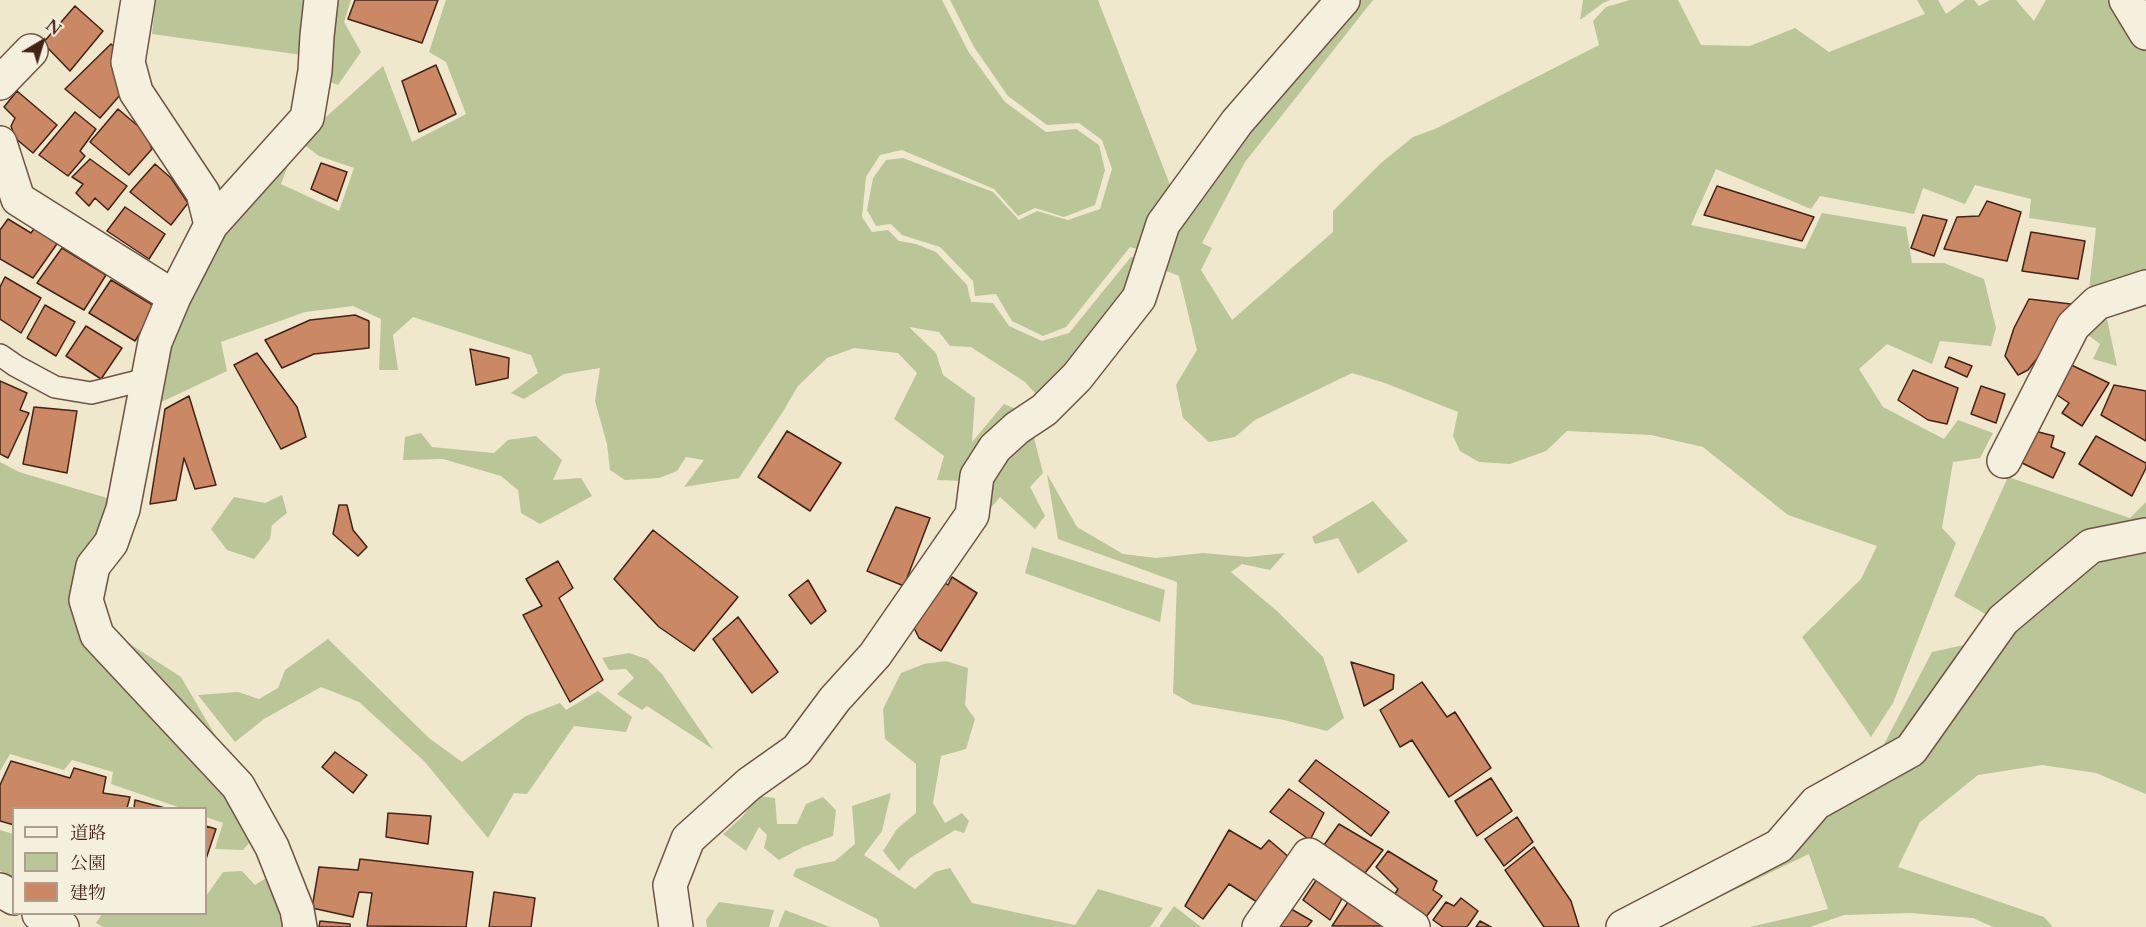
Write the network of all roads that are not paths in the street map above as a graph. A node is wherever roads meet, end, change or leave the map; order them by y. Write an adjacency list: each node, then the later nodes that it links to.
1 (138, 0): 9 (street)
2 (321, 0): 9 (street)
3 (1343, 0): 19 (street)
4 (2126, 0): 5 (street)
5 (2146, 33)
6 (31, 51): 7 (street)
7 (0, 83)
8 (0, 143): 11 (street)
9 (211, 225): 11 (street)
10 (2146, 287): 14 (street)
11 (174, 297): 13 (street)
12 (0, 355): 13 (lane)
13 (147, 379): 18 (street)
14 (2004, 461)
15 (2146, 535): 22 (street)
16 (41, 915): 17 (street)
17 (62, 927)
18 (300, 927)
19 (676, 927)
20 (1259, 927): 21 (street)
21 (1413, 927)
22 (1623, 927)

